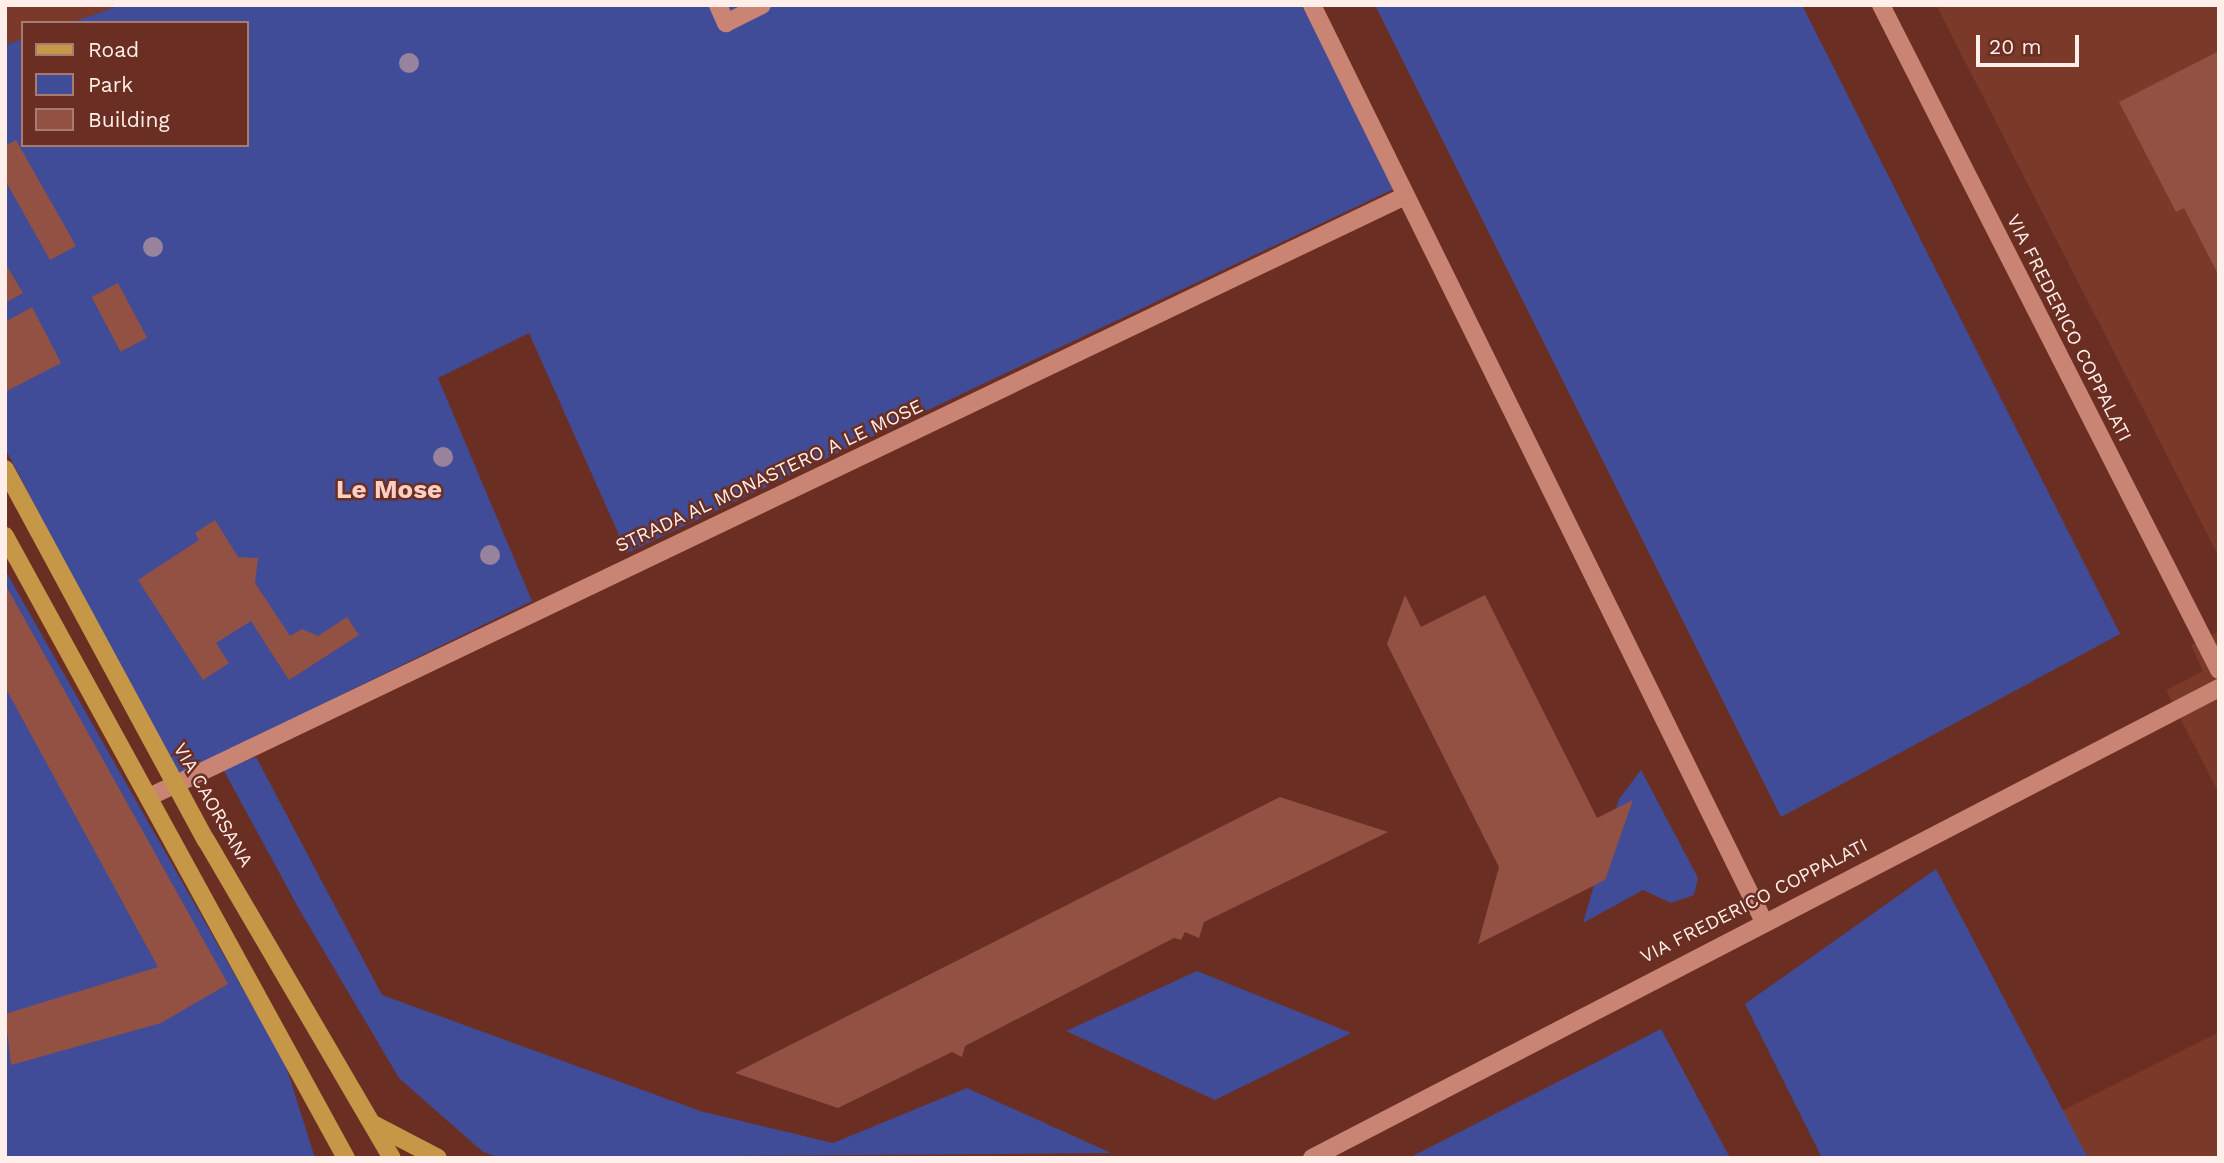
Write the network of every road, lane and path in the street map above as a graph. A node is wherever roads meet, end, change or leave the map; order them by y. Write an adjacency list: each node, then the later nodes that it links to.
1 (718, 5): 2 (street)
2 (762, 5)
3 (1312, 5): 5 (street)
4 (1881, 5): 8 (street, VIA FREDERICO COPPALATI)
5 (1405, 196): 10 (street, STRADA AL MONASTERO A LE MOSE); 12 (street)
6 (5, 469): 10 (main road, VIA CAORSANA)
7 (5, 536): 11 (main road)
8 (2219, 670)
9 (2219, 688): 12 (street, VIA FREDERICO COPPALATI)
10 (175, 783): 11 (street, STRADA AL MONASTERO A LE MOSE); 13 (main road, VIA CAORSANA)
11 (151, 796): 14 (main road)
12 (1763, 920): 17 (street, VIA FREDERICO COPPALATI)
13 (373, 1124): 15 (main road, VIA CAORSANA); 16 (main road)
14 (346, 1158)
15 (392, 1158)
16 (438, 1158)
17 (1312, 1158)

